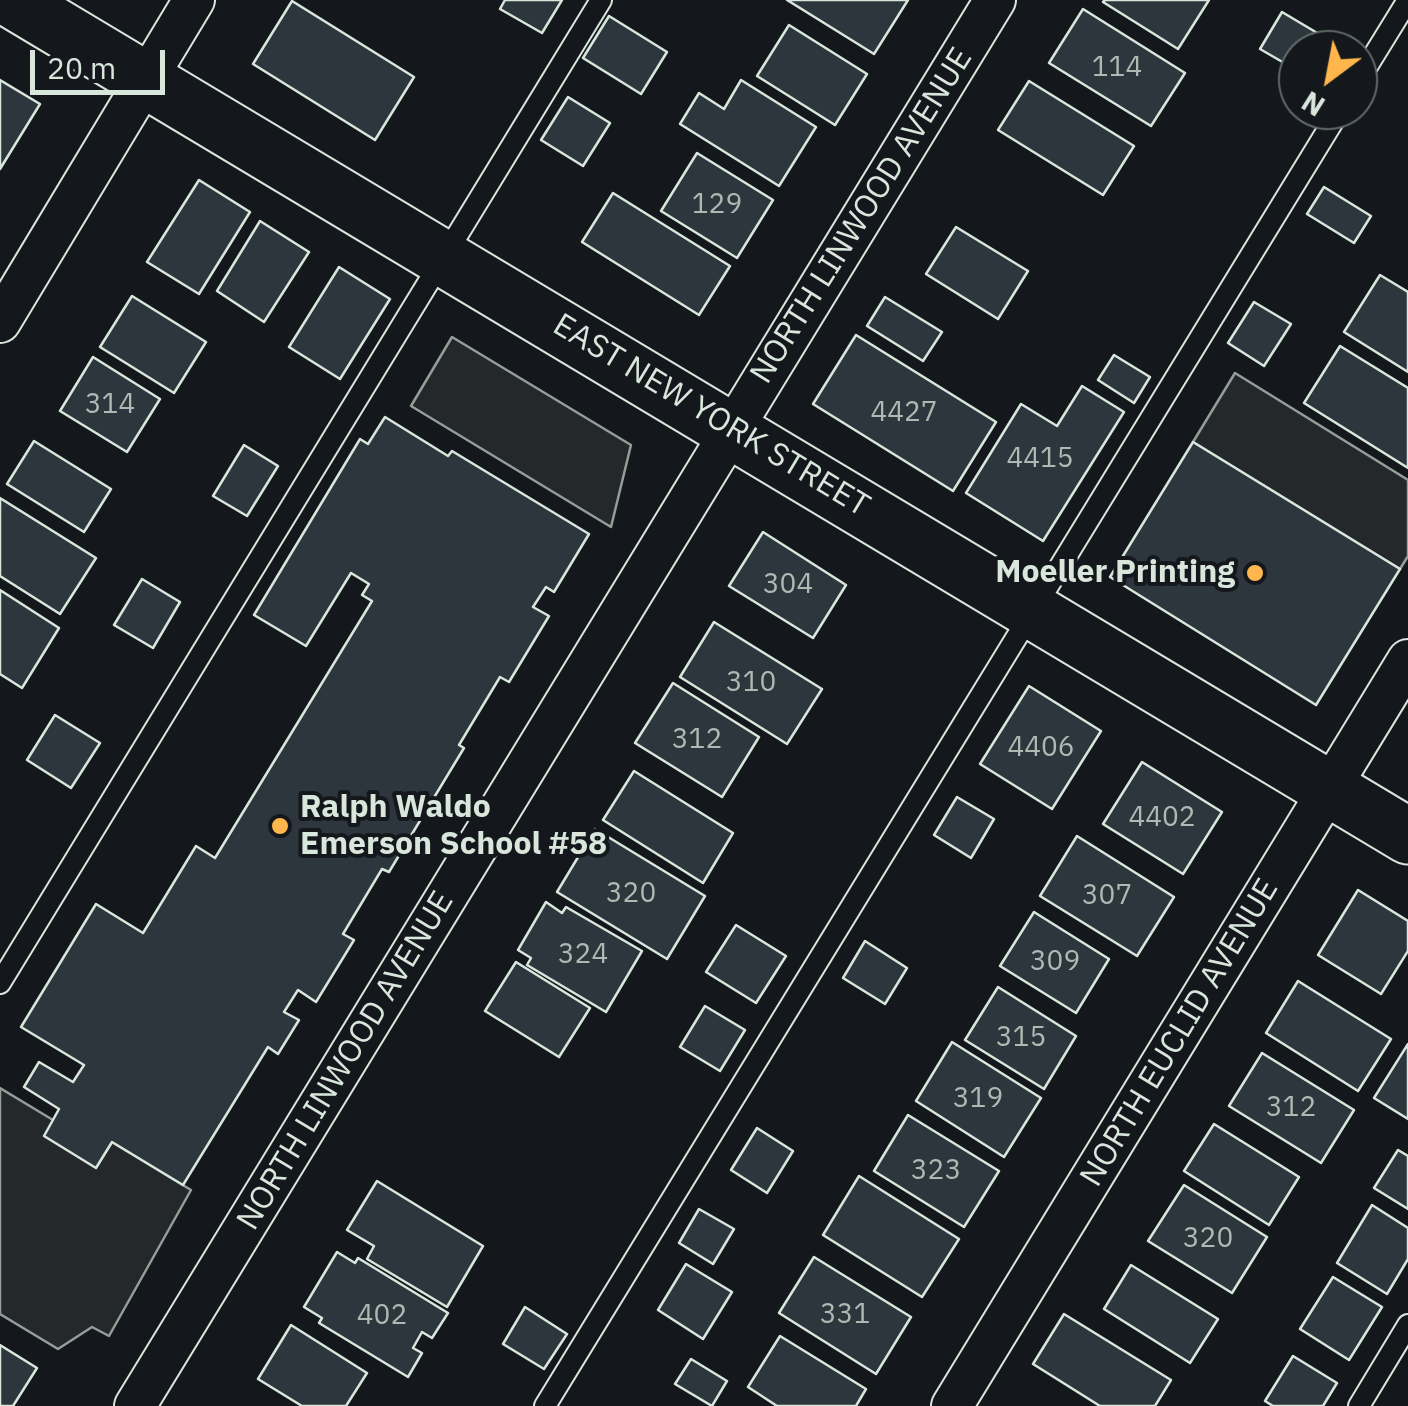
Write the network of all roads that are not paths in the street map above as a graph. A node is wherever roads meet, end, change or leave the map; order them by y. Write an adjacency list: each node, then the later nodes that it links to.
1 (12, 0): 7 (main road, EAST NEW YORK STREET)
2 (194, 0): 7 (street)
3 (601, 0): 9 (lane)
4 (995, 0): 11 (street, NORTH LINWOOD AVENUE)
5 (1408, 0): 6 (lane)
6 (1378, 49)
7 (146, 79): 9 (main road, EAST NEW YORK STREET); 10 (street)
8 (1328, 130): 12 (lane)
9 (446, 257): 11 (main road, EAST NEW YORK STREET); 16 (lane)
10 (0, 322)
11 (732, 430): 12 (main road, EAST NEW YORK STREET); 18 (street, NORTH LINWOOD AVENUE)
12 (1034, 610): 14 (main road, EAST NEW YORK STREET); 19 (lane)
13 (1408, 660): 14 (street, NORTH EUCLID AVENUE)
14 (1329, 788): 15 (main road, EAST NEW YORK STREET); 20 (street, NORTH EUCLID AVENUE)
15 (1408, 836)
16 (0, 982)
17 (1408, 1325): 21 (lane)
18 (136, 1406)
19 (545, 1406)
20 (952, 1406)
21 (1359, 1406)

